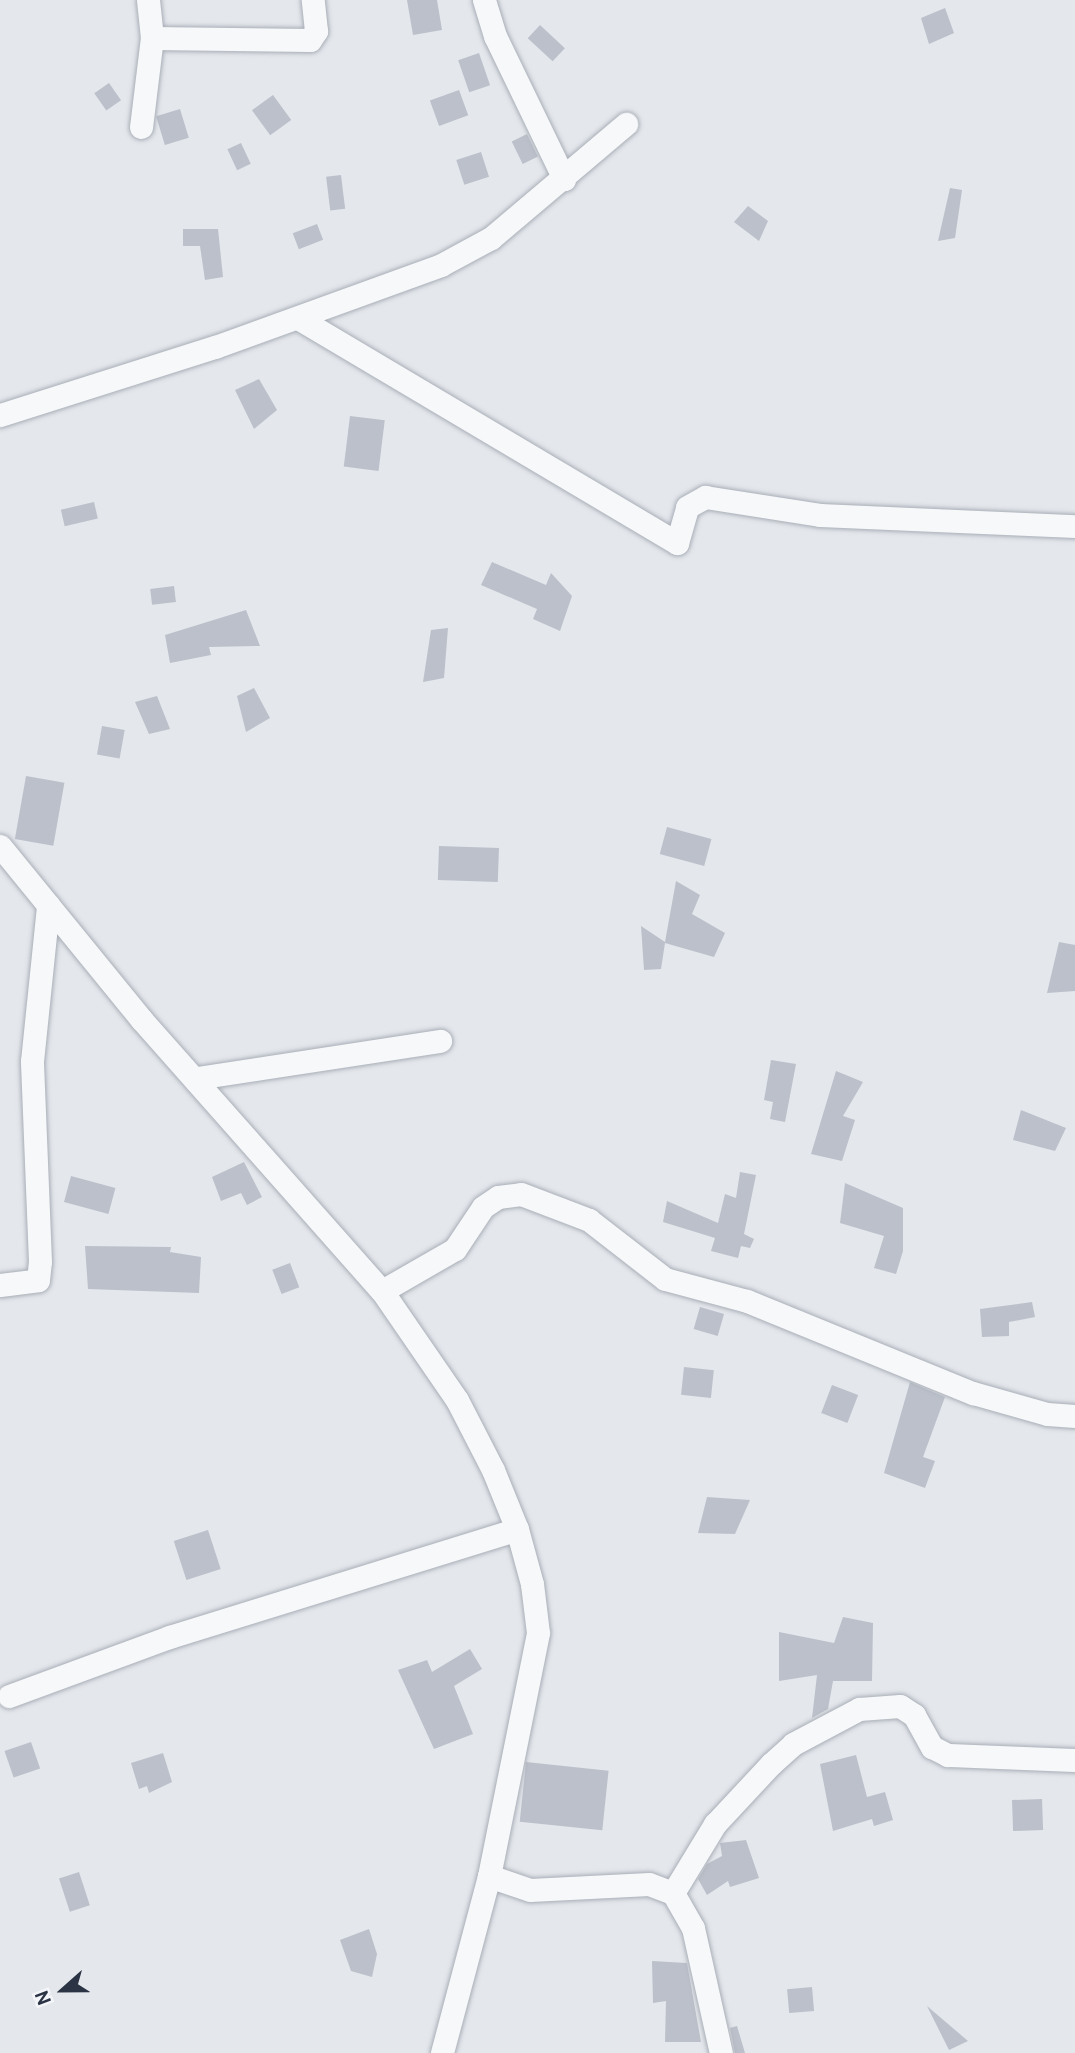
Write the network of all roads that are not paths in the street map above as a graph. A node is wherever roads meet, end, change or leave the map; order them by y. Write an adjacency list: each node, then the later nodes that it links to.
1 (148, 0): 4 (street)
2 (313, 0): 4 (street)
3 (484, 0): 7 (street)
4 (152, 38): 6 (street)
5 (626, 124): 7 (street)
6 (141, 127)
7 (564, 178): 8 (street)
8 (298, 318): 9 (street); 10 (street)
9 (0, 415)
10 (1075, 526)
11 (0, 846): 12 (street)
12 (48, 905): 14 (street); 15 (street)
13 (440, 1041): 14 (street)
14 (197, 1078): 16 (street)
15 (0, 1285)
16 (382, 1291): 17 (street); 18 (street)
17 (1075, 1416)
18 (517, 1529): 19 (street); 21 (street)
19 (9, 1696)
20 (1075, 1760): 22 (street)
21 (489, 1876): 22 (street); 23 (street)
22 (674, 1893): 24 (street)
23 (442, 2053)
24 (721, 2053)

